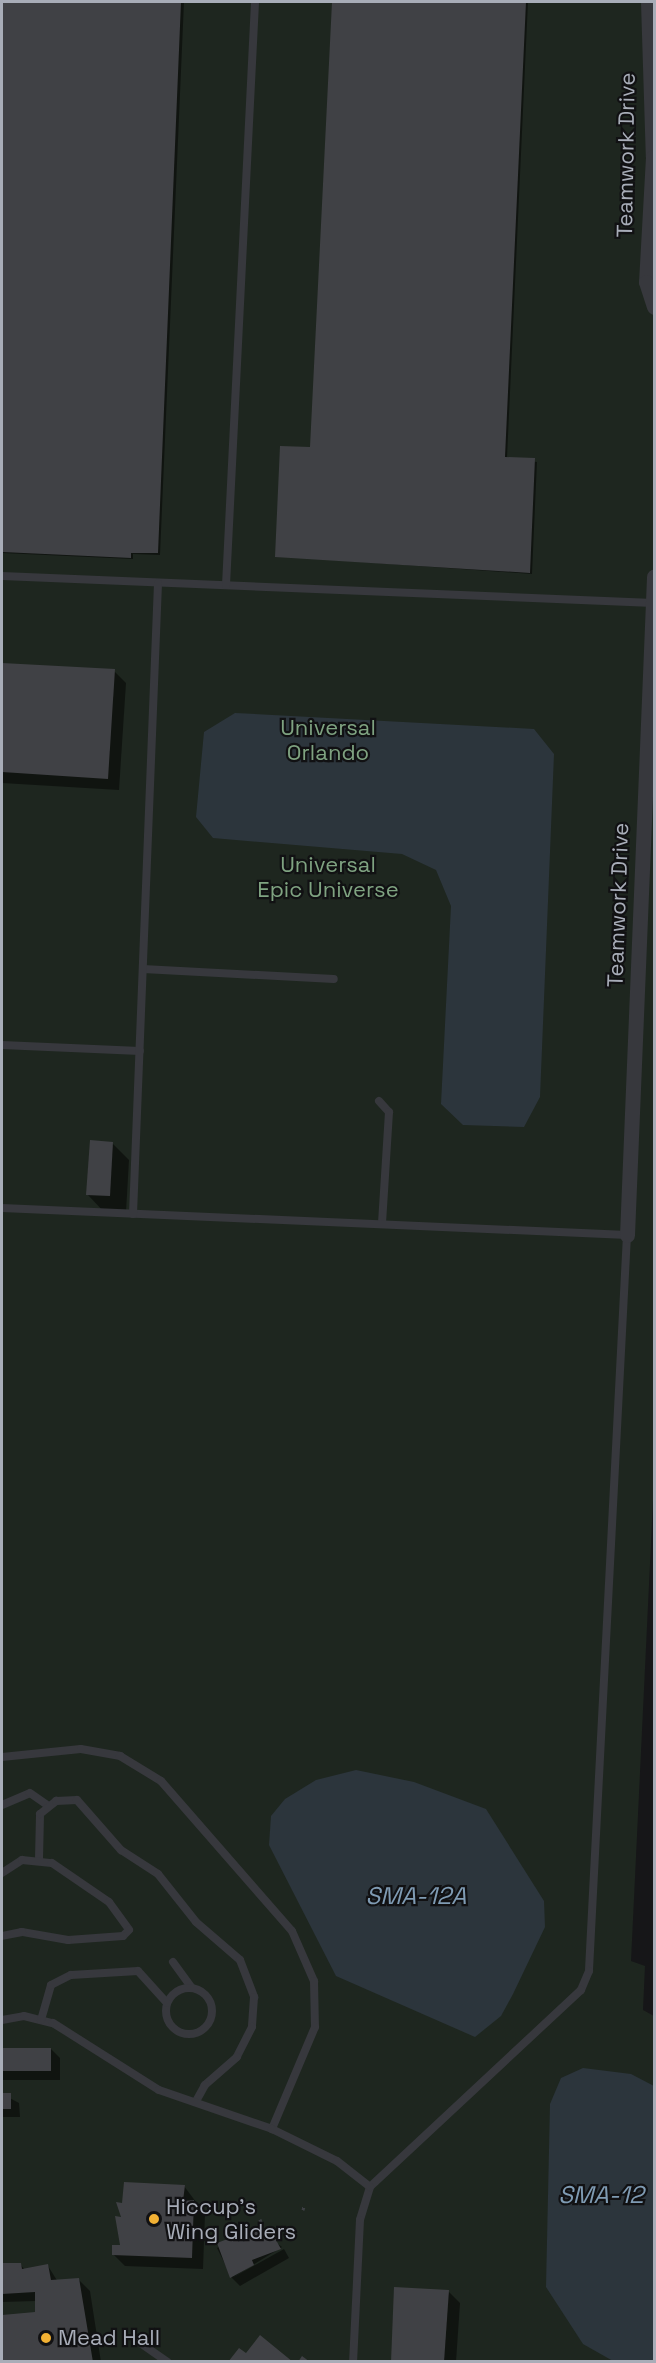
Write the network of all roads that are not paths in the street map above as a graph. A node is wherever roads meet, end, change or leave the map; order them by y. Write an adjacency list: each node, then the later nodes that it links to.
1 (255, 2): 8 (lane)
2 (648, 2): 3 (street, Teamwork Drive)
3 (654, 140): 4 (street, Teamwork Drive)
4 (654, 307)
5 (2, 576): 7 (lane)
6 (654, 577): 9 (street, Teamwork Drive)
7 (158, 583): 8 (lane); 10 (lane)
8 (226, 585): 9 (lane)
9 (653, 603): 18 (street, Teamwork Drive)
10 (143, 969): 11 (lane); 13 (lane)
11 (334, 980)
12 (2, 1045): 13 (lane)
13 (140, 1052): 16 (lane)
14 (379, 1101): 17 (lane)
15 (2, 1208): 16 (lane)
16 (133, 1214): 17 (lane)
17 (382, 1224): 18 (lane)
18 (627, 1235): 32 (lane)
19 (2, 1757): 31 (lane)
20 (47, 1804): 21 (lane); 22 (lane); 30 (lane)
21 (2, 1805)
22 (39, 1858): 23 (lane); 24 (lane)
23 (2, 1873)
24 (2, 1936)
25 (173, 1962): 26 (lane)
26 (192, 1988): 27 (lane); 27 (lane)
27 (167, 2003): 29 (lane)
28 (2, 2020): 29 (lane)
29 (41, 2020): 30 (lane)
30 (196, 2102): 31 (lane)
31 (272, 2129): 32 (lane)
32 (370, 2187): 35 (lane)
33 (136, 2340): 34 (lane)
34 (168, 2361)
35 (353, 2361)

